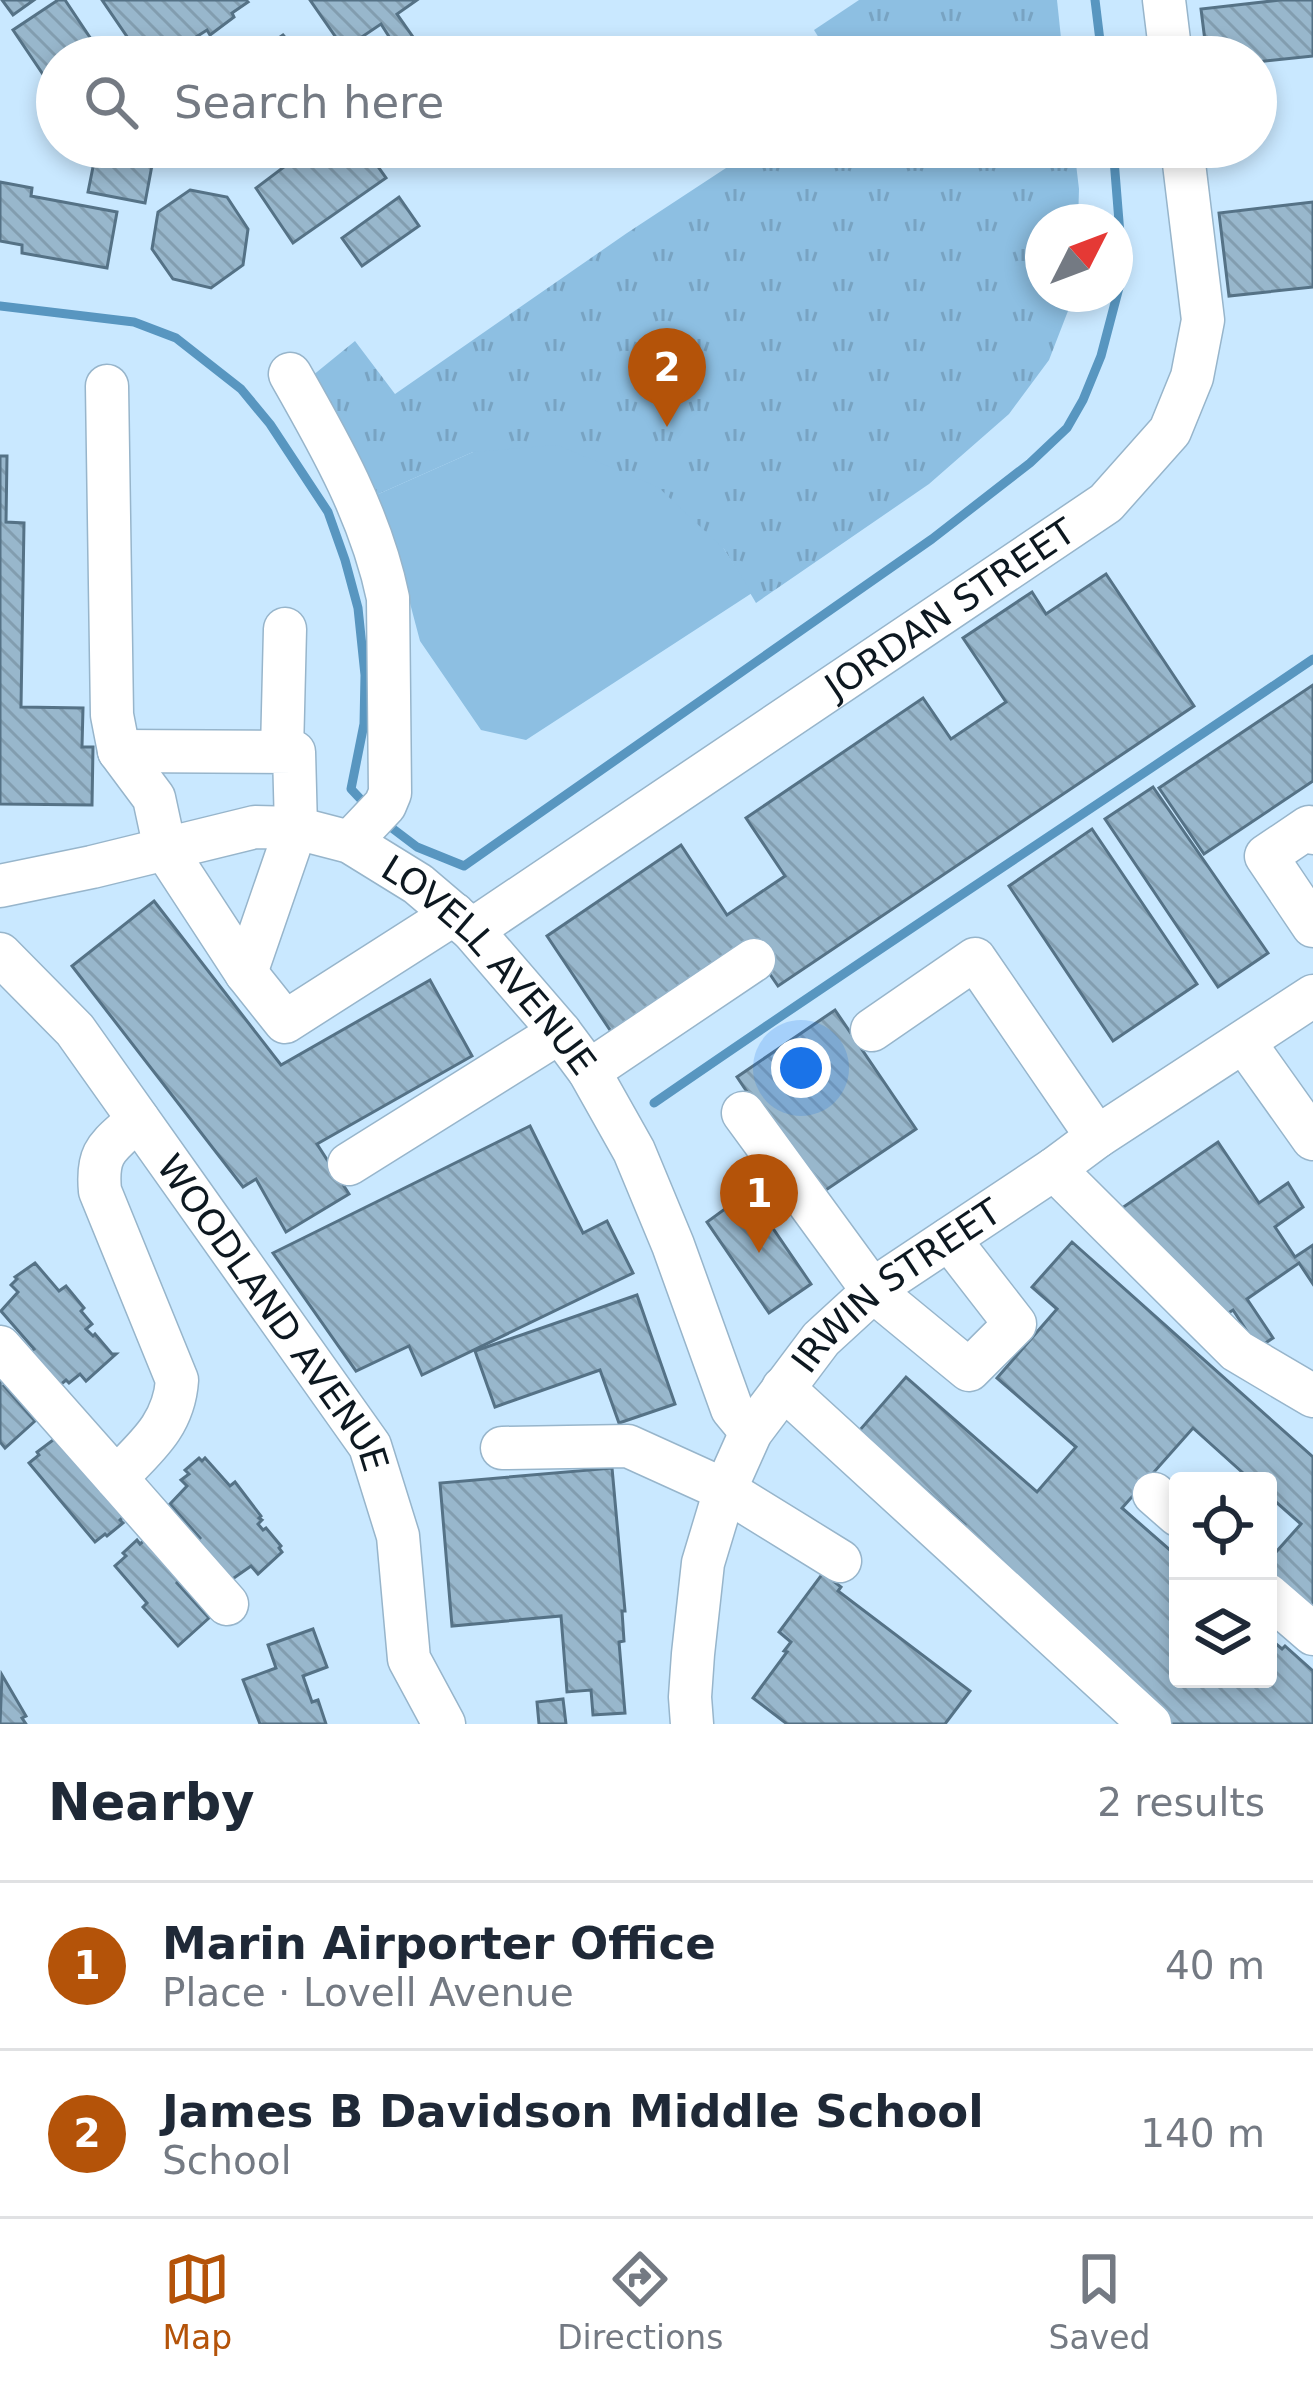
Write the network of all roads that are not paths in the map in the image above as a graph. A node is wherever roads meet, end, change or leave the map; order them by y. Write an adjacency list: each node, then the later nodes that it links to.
1 (1164, 0): 2 (street)
2 (1168, 36)
3 (1185, 168): 14 (street, JORDAN STREET)
4 (290, 374): 9 (street)
5 (107, 386): 7 (street)
6 (284, 629): 8 (street)
7 (119, 751): 8 (street); 12 (street)
8 (283, 752): 10 (street)
9 (367, 824): 10 (street, LOVELL AVENUE); 14 (street, LOVELL AVENUE)
10 (296, 828): 12 (street, LOVELL AVENUE); 18 (street)
11 (1313, 833): 15 (street)
12 (165, 849): 13 (street, LOVELL AVENUE); 18 (street)
13 (0, 886)
14 (463, 922): 18 (street, JORDAN STREET); 21 (street, LOVELL AVENUE)
15 (1313, 926)
16 (0, 954): 25 (street, WOODLAND AVENUE)
17 (754, 960): 23 (street)
18 (246, 973)
19 (1313, 996): 22 (street, IRWIN STREET)
20 (872, 1030): 26 (street)
21 (560, 1032): 23 (street, LOVELL AVENUE); 28 (street)
22 (1244, 1042): 26 (street, IRWIN STREET); 27 (street)
23 (590, 1071): 35 (street, LOVELL AVENUE)
24 (743, 1113): 31 (street)
25 (138, 1119): 37 (street); 43 (street, WOODLAND AVENUE)
26 (1097, 1137): 29 (street, IRWIN STREET)
27 (1313, 1139)
28 (349, 1164)
29 (1054, 1168): 30 (street, IRWIN STREET); 34 (street)
30 (949, 1239): 31 (street, IRWIN STREET); 31 (street)
31 (873, 1291): 33 (street, IRWIN STREET)
32 (0, 1347): 37 (street)
33 (783, 1388): 35 (street, IRWIN STREET); 45 (street)
34 (1313, 1396)
35 (752, 1432): 38 (street, IRWIN STREET)
36 (502, 1448): 38 (street)
37 (116, 1478): 41 (street)
38 (725, 1490): 39 (street); 44 (street, IRWIN STREET)
39 (840, 1561)
40 (1277, 1602): 42 (street)
41 (227, 1604)
42 (1313, 1634)
43 (444, 1724)
44 (692, 1724)
45 (1150, 1724)

